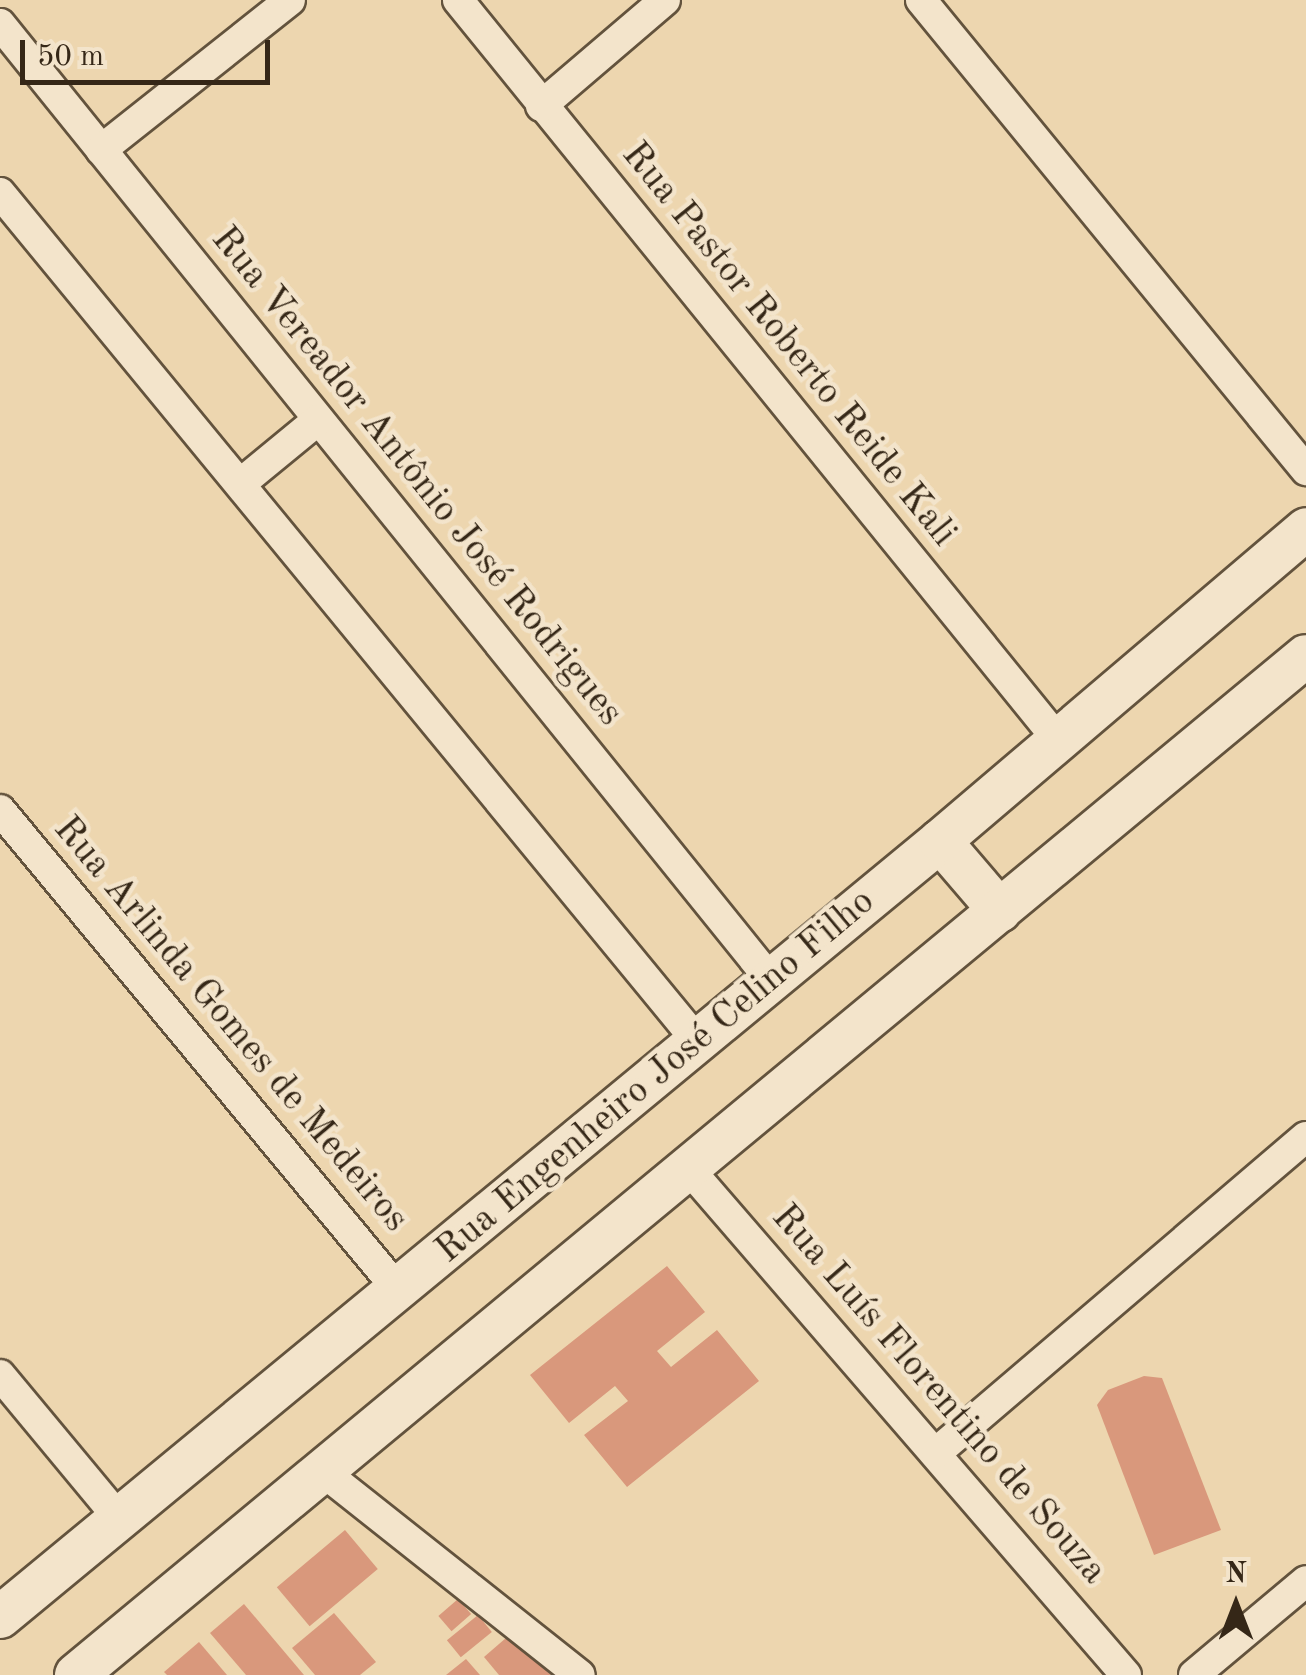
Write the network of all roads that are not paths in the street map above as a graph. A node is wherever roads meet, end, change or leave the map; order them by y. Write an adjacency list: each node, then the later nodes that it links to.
1 (290, 0): 7 (street)
2 (458, 0): 6 (street, Rua Pastor Roberto Reide Kali)
3 (665, 0): 6 (street)
4 (921, 0): 10 (street)
5 (0, 24): 7 (street, Rua Vereador Antônio José Rodrigues)
6 (541, 106): 14 (street, Rua Pastor Roberto Reide Kali)
7 (101, 150): 9 (street, Rua Vereador Antônio José Rodrigues)
8 (0, 193): 11 (street)
9 (318, 420): 11 (street); 18 (street, Rua Vereador Antônio José Rodrigues)
10 (1306, 470)
11 (240, 484): 19 (street)
12 (1306, 530): 14 (street, Rua Engenheiro José Celino Filho)
13 (1306, 656): 17 (street)
14 (1058, 740): 16 (street, Rua Engenheiro José Celino Filho)
15 (0, 810): 22 (street, Rua Arlinda Gomes de Medeiros)
16 (940, 841): 17 (street); 18 (street, Rua Engenheiro José Celino Filho)
17 (1000, 911): 21 (street)
18 (770, 979): 19 (street, Rua Engenheiro José Celino Filho)
19 (698, 1042): 22 (street, Rua Engenheiro José Celino Filho)
20 (1306, 1138): 24 (street)
21 (688, 1168): 24 (street, Rua Luís Florentino de Souza); 25 (street)
22 (399, 1291): 26 (street, Rua Engenheiro José Celino Filho)
23 (0, 1375): 26 (street)
24 (938, 1452): 31 (street, Rua Luís Florentino de Souza)
25 (321, 1470): 29 (street); 30 (street)
26 (118, 1517): 28 (street, Rua Engenheiro José Celino Filho)
27 (1306, 1581): 32 (street)
28 (0, 1617)
29 (76, 1675)
30 (580, 1675)
31 (1126, 1675)
32 (1194, 1675)

